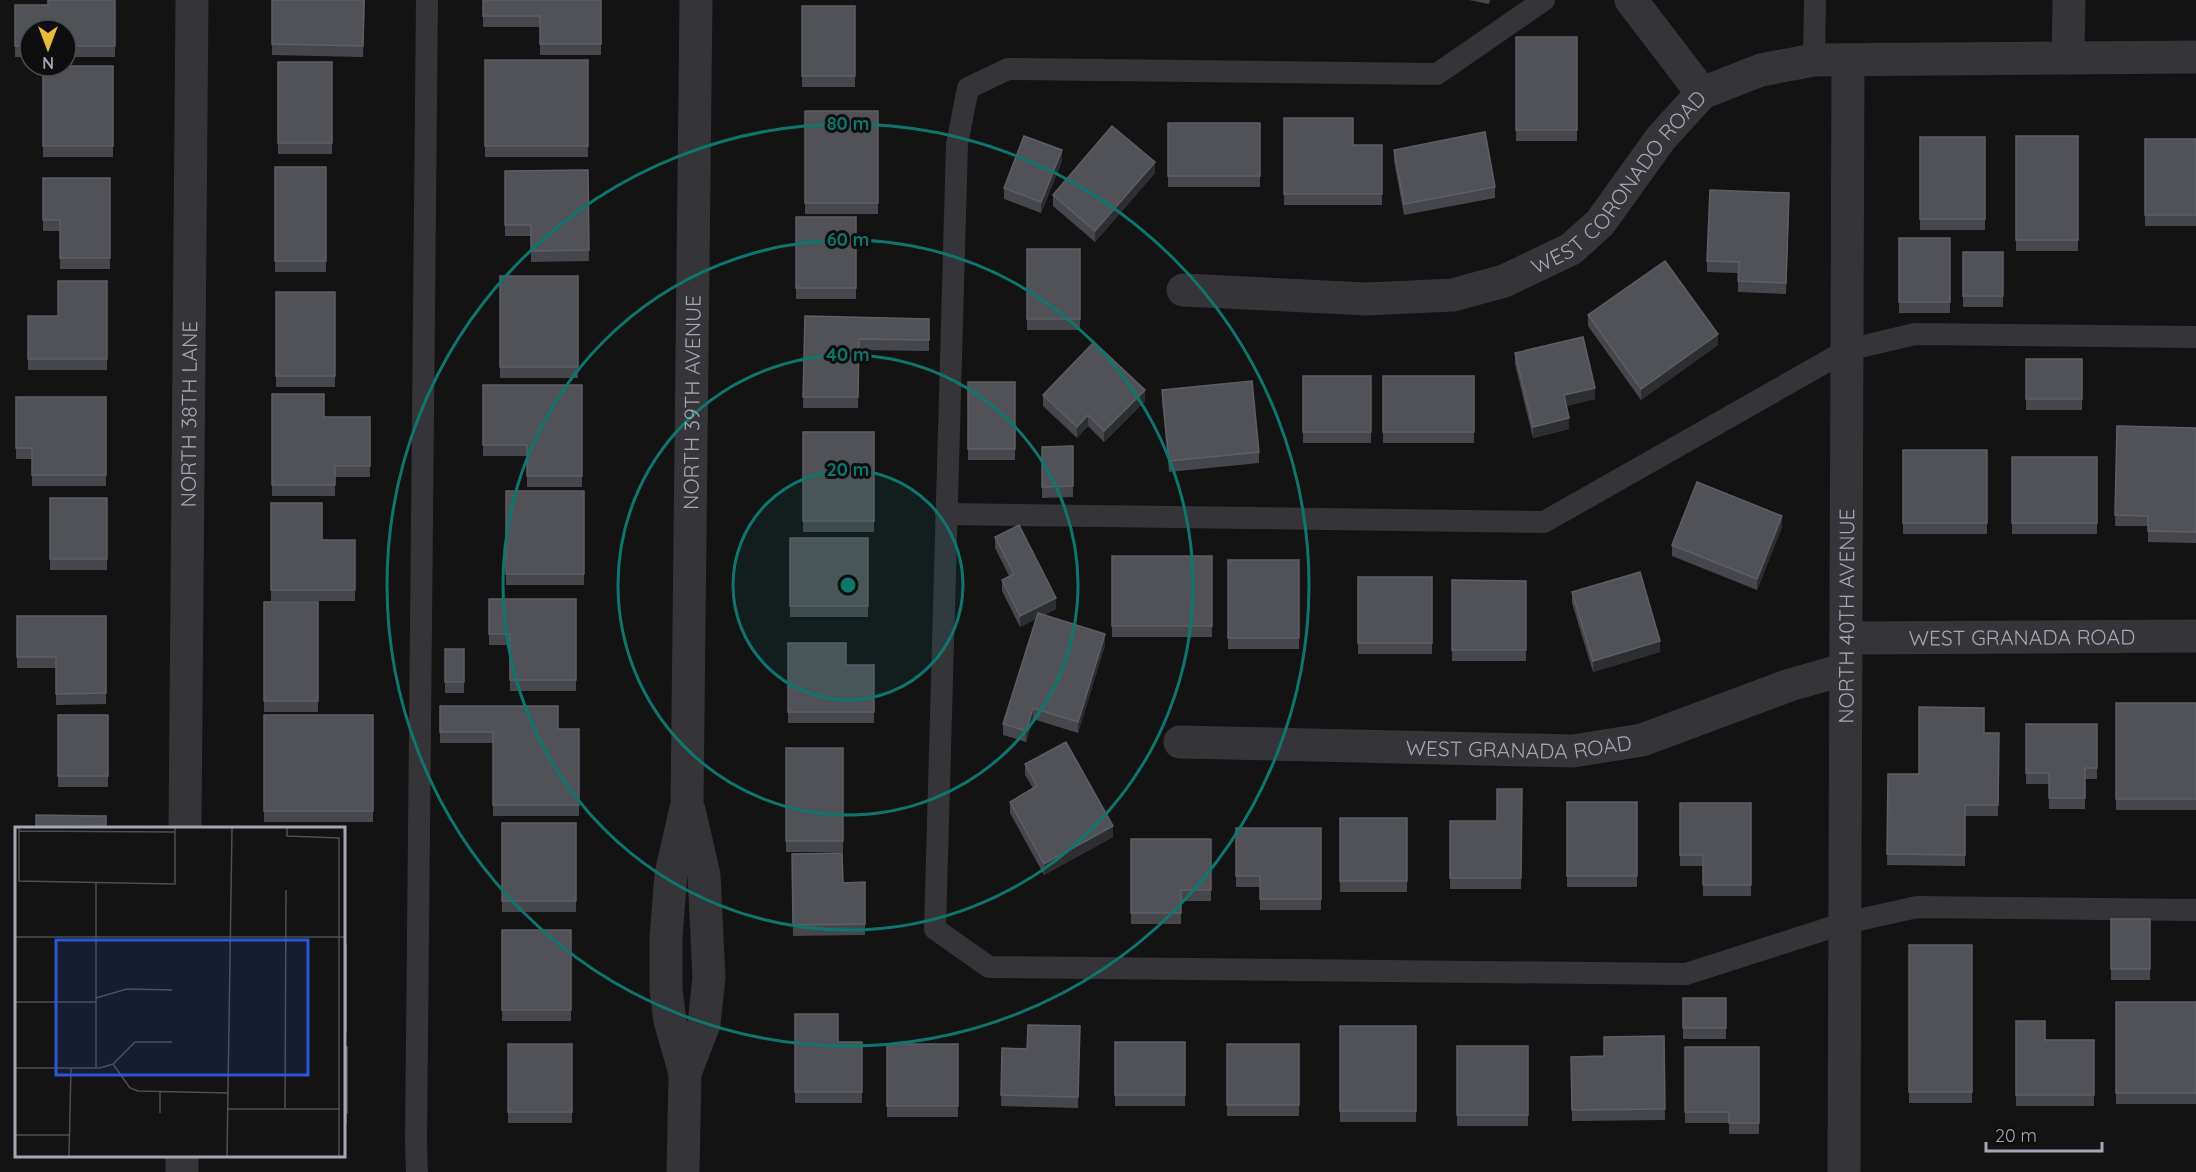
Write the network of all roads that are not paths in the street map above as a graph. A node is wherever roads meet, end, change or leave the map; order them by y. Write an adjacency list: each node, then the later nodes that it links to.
1 (192, 0): 21 (street, NORTH 38TH LANE)
2 (427, 0): 25 (lane)
3 (696, 0): 20 (street, NORTH 39TH AVENUE)
4 (1545, 0): 16 (lane)
5 (1631, 0): 12 (street)
6 (1815, 0): 10 (lane)
7 (2069, 0): 9 (street)
8 (2196, 57): 9 (street, WEST CORONADO ROAD)
9 (2068, 58): 11 (street, WEST CORONADO ROAD)
10 (1814, 60): 11 (street, WEST CORONADO ROAD); 12 (street, WEST CORONADO ROAD)
11 (1848, 60): 15 (street, NORTH 40TH AVENUE)
12 (1702, 93): 13 (street, WEST CORONADO ROAD)
13 (1182, 290)
14 (2196, 337): 15 (lane)
15 (1847, 350): 16 (lane); 18 (street, NORTH 40TH AVENUE)
16 (946, 514): 23 (lane)
17 (2196, 636): 18 (street, WEST GRANADA ROAD)
18 (1846, 654): 19 (street, WEST GRANADA ROAD); 23 (street, NORTH 40TH AVENUE)
19 (1180, 742)
20 (687, 804): 24 (street, NORTH 39TH AVENUE); 24 (street, NORTH 39TH AVENUE)
21 (185, 827)
22 (2196, 910): 23 (lane)
23 (1845, 923): 27 (street, NORTH 40TH AVENUE)
24 (685, 1073): 26 (street, NORTH 39TH AVENUE)
25 (417, 1172)
26 (683, 1172)
27 (1844, 1172)

